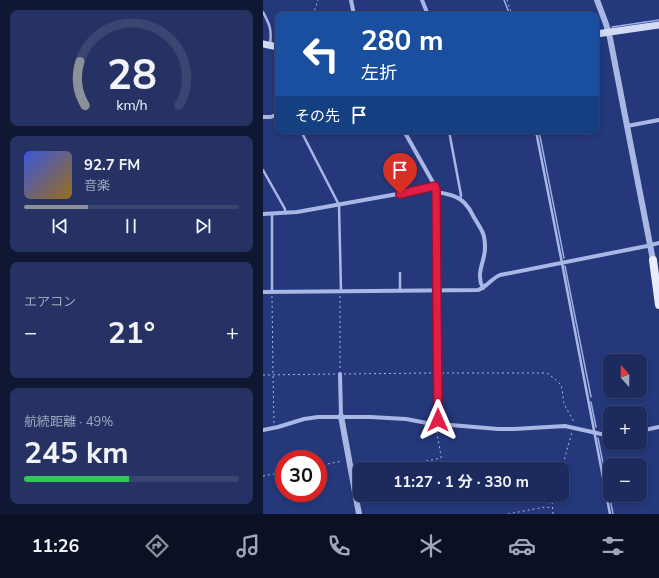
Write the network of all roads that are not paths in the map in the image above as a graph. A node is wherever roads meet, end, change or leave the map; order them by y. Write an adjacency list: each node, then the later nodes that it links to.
1 (351, 0): 5 (street)
2 (423, 0): 6 (street)
3 (597, 0): 8 (street)
4 (263, 12): 10 (lane)
5 (353, 12)
6 (427, 12)
7 (659, 25): 8 (main road)
8 (609, 32): 9 (main road); 14 (street)
9 (599, 34)
10 (267, 45)
11 (275, 115): 12 (street)
12 (263, 117)
13 (659, 120): 14 (street)
14 (627, 126): 28 (street)
15 (303, 134): 23 (lane)
16 (406, 134): 20 (street)
17 (450, 134): 22 (lane)
18 (537, 134): 30 (lane)
19 (263, 170): 24 (lane)
20 (435, 186): 21 (street); 23 (street)
21 (437, 192): 22 (street); 35 (street)
22 (460, 199): 33 (street)
23 (339, 205): 24 (street); 36 (lane)
24 (285, 213): 26 (street)
25 (263, 214): 26 (street)
26 (272, 214): 38 (lane)
27 (659, 243): 28 (street)
28 (650, 245): 29 (street); 30 (street)
29 (653, 260): 32 (main road); 39 (main road)
30 (562, 263): 33 (street); 46 (lane)
31 (400, 272): 34 (lane)
32 (659, 285)
33 (483, 288): 35 (street)
34 (401, 290): 35 (street); 36 (street)
35 (437, 290): 42 (street)
36 (341, 291): 38 (street)
37 (263, 292): 38 (street)
38 (272, 292)
39 (659, 305)
40 (340, 374): 41 (street)
41 (341, 416): 42 (street); 44 (street); 48 (street)
42 (437, 424): 46 (street)
43 (659, 427): 45 (street)
44 (263, 430)
45 (647, 430)
46 (594, 432): 47 (street); 49 (lane)
47 (603, 434)
48 (359, 514)
49 (610, 514)

